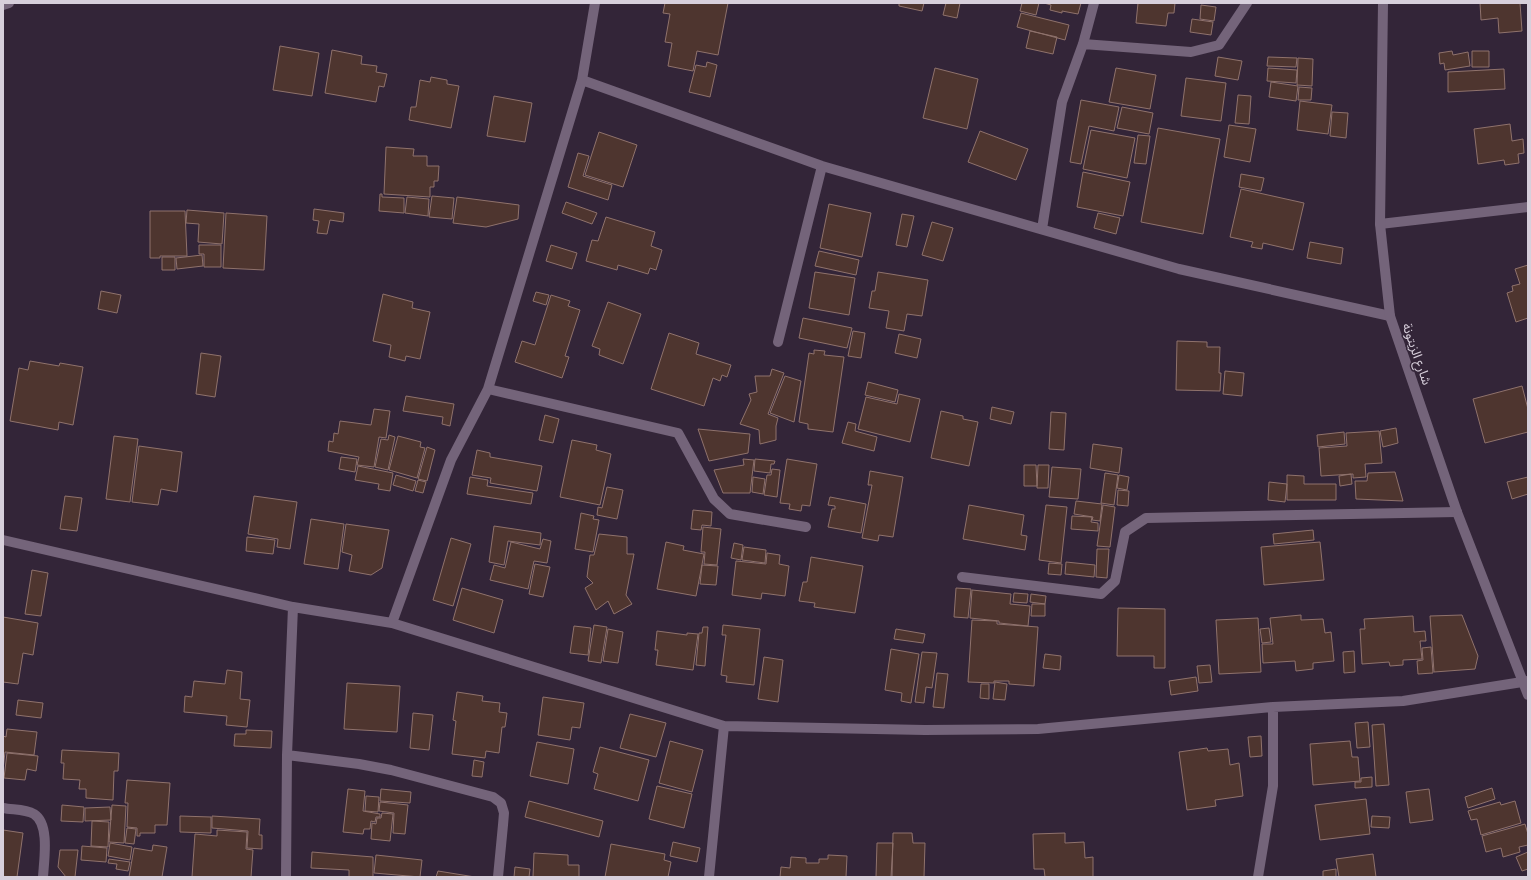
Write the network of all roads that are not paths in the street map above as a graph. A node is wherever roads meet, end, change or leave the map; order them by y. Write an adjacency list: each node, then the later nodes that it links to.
1 (9, 3): 6 (street)
2 (595, 3): 8 (street)
3 (1094, 3): 7 (street)
4 (1247, 3): 7 (street)
5 (1383, 3): 11 (street, شارع الزيتونة)
6 (3, 5)
7 (1083, 44): 12 (street)
8 (582, 80): 9 (street); 15 (street)
9 (822, 166): 12 (street); 14 (street)
10 (1528, 207): 11 (street)
11 (1380, 224): 13 (street, شارع الزيتونة)
12 (1042, 229): 13 (street)
13 (1390, 316): 16 (street, شارع الزيتونة)
14 (778, 342)
15 (488, 389): 17 (street); 21 (street)
16 (1457, 512): 19 (street); 22 (street, شارع الزيتونة)
17 (806, 527)
18 (3, 540): 20 (street)
19 (962, 577)
20 (293, 607): 21 (street); 26 (street)
21 (392, 623): 25 (street)
22 (1526, 681): 23 (street, شارع الزيتونة); 24 (street)
23 (1528, 695)
24 (1273, 707): 25 (street); 32 (street)
25 (724, 726): 31 (street)
26 (287, 755): 29 (street); 30 (street)
27 (3, 808): 28 (street)
28 (43, 877)
29 (286, 877)
30 (498, 877)
31 (708, 877)
32 (1258, 877)

